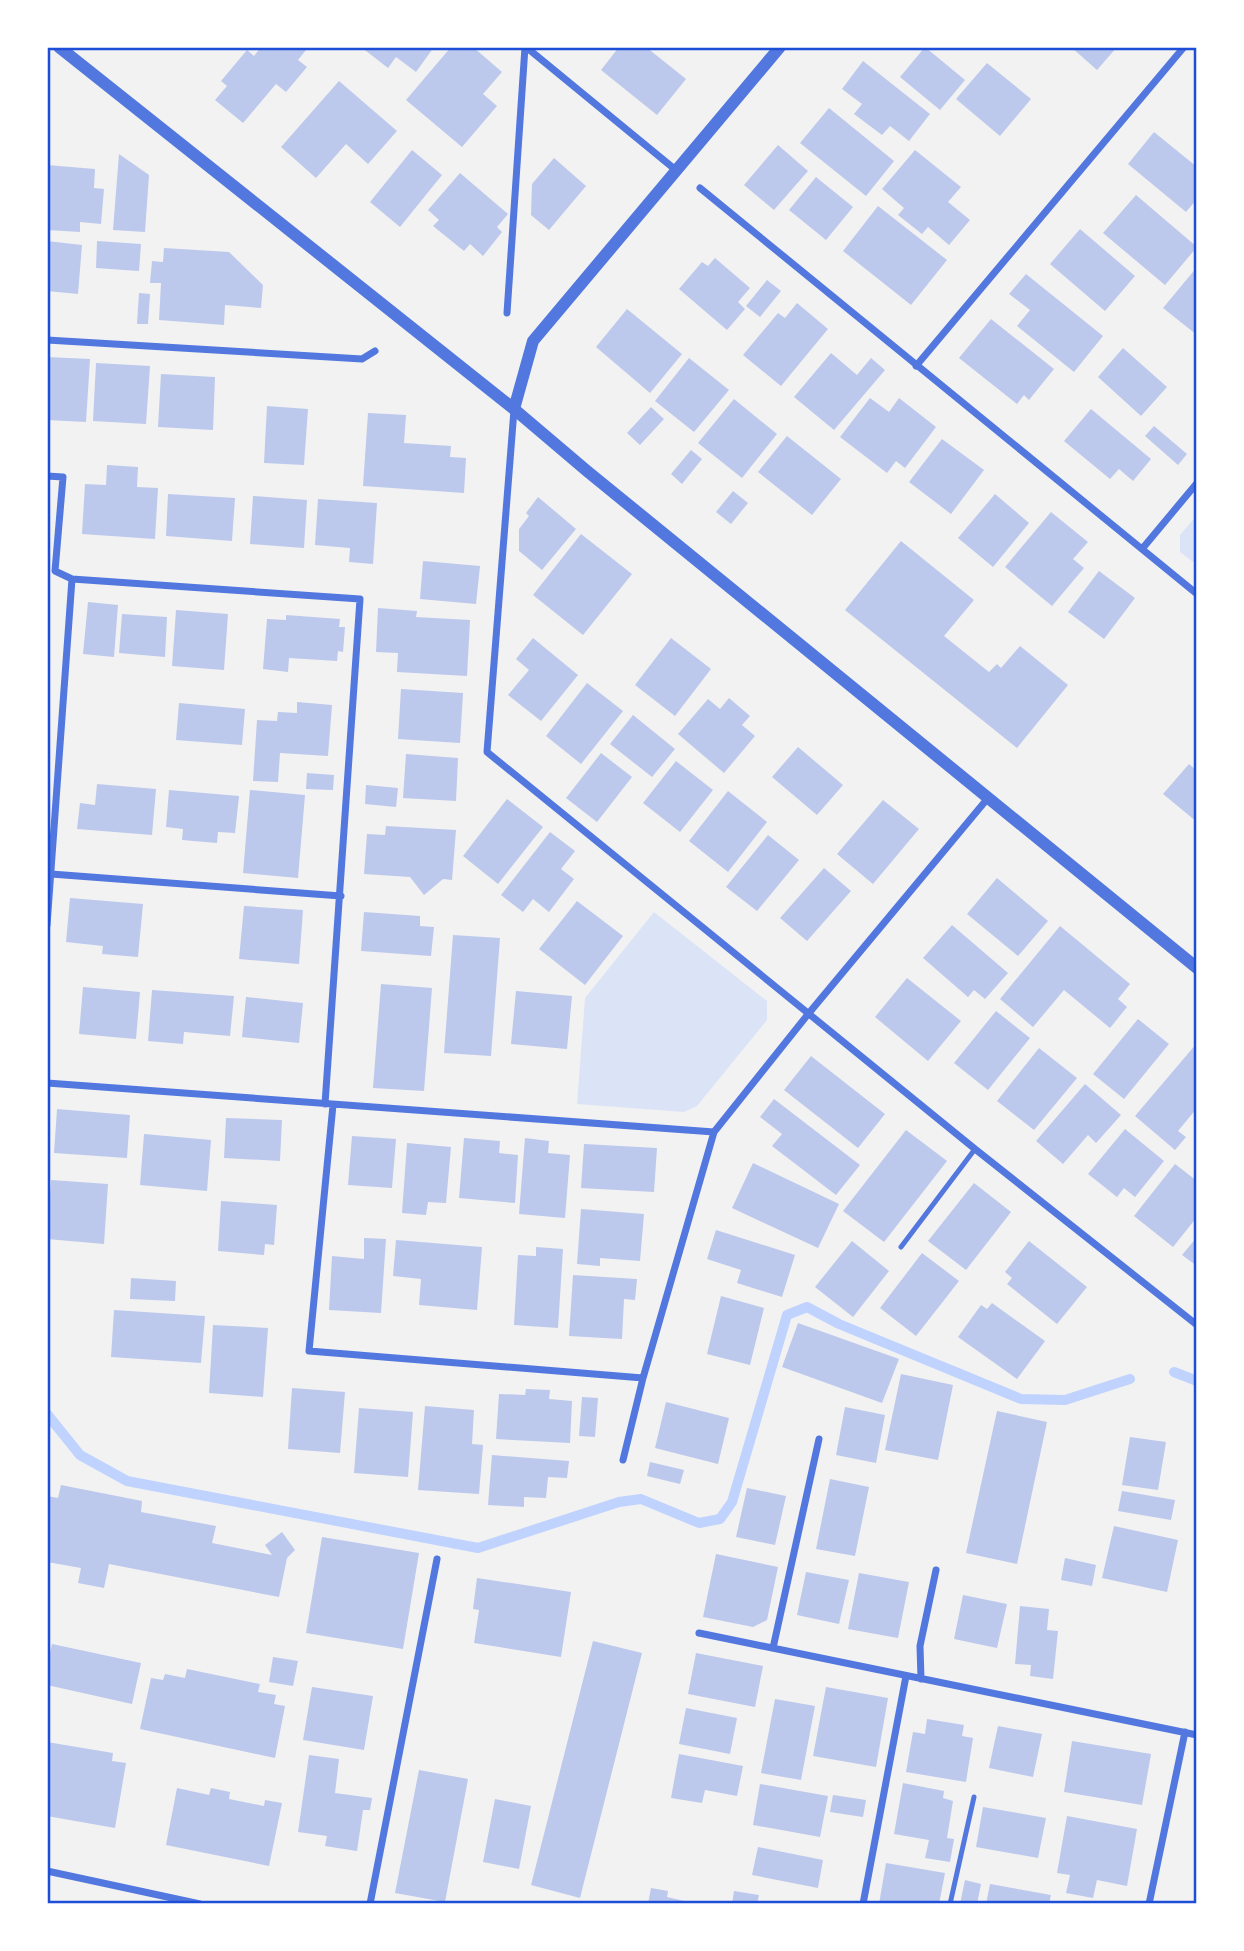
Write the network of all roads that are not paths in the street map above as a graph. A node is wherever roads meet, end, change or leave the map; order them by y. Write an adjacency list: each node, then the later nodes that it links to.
1 (59, 47): 11 (street)
2 (525, 47): 5 (street); 7 (street)
3 (780, 47): 5 (street)
4 (1184, 47): 10 (street)
5 (677, 171): 11 (street)
6 (700, 188): 10 (street)
7 (507, 313)
8 (47, 340): 9 (street)
9 (375, 351)
10 (916, 366): 14 (street)
11 (514, 409): 17 (street); 22 (street)
12 (47, 476): 15 (street)
13 (1197, 483): 14 (street)
14 (1142, 549): 16 (street)
15 (72, 579): 18 (street); 19 (street)
16 (1197, 594)
17 (988, 798): 21 (street); 22 (street)
18 (51, 874): 19 (street); 20 (street)
19 (341, 896): 24 (street)
20 (47, 925)
21 (1197, 968)
22 (809, 1013): 25 (street); 26 (street)
23 (47, 1083): 24 (street)
24 (329, 1104): 25 (street); 29 (street)
25 (714, 1132): 29 (street)
26 (975, 1149): 27 (lane); 28 (street)
27 (901, 1247)
28 (1197, 1325)
29 (643, 1378): 31 (street)
30 (819, 1438): 35 (street)
31 (623, 1460)
32 (437, 1559): 43 (street)
33 (936, 1570): 37 (street)
34 (699, 1633): 35 (street)
35 (773, 1648): 36 (street)
36 (906, 1676): 37 (street); 44 (street)
37 (921, 1679): 38 (street)
38 (1185, 1732): 39 (street); 46 (street)
39 (1197, 1735)
40 (974, 1797): 45 (lane)
41 (47, 1871): 42 (street)
42 (200, 1904)
43 (370, 1904)
44 (863, 1904)
45 (950, 1904)
46 (1149, 1904)

